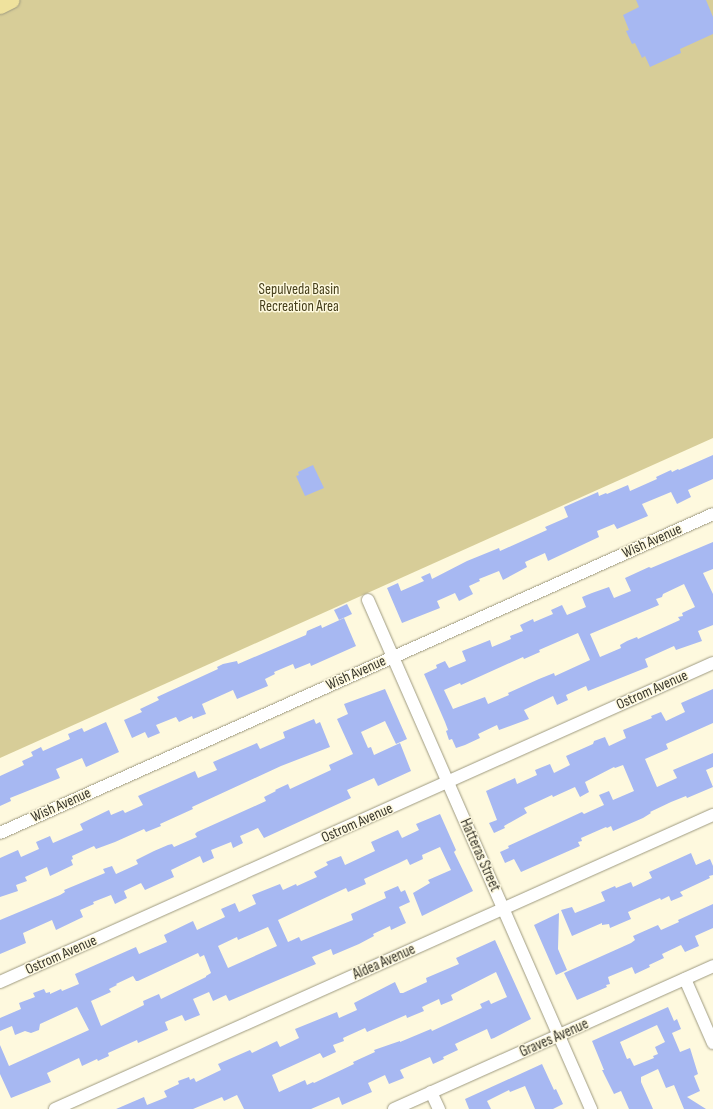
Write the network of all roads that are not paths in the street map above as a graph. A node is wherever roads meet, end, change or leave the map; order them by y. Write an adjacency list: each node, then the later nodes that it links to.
1 (12, 0): 2 (main road)
2 (0, 6)
3 (713, 514): 5 (street, Wish Avenue)
4 (368, 600): 5 (street, Hatteras Street)
5 (392, 657): 7 (street, Hatteras Street); 9 (street, Wish Avenue)
6 (713, 663): 7 (street, Ostrom Avenue)
7 (448, 782): 10 (street, Hatteras Street); 13 (street, Ostrom Avenue)
8 (713, 815): 10 (street, Aldea Avenue)
9 (0, 832)
10 (503, 908): 14 (street, Hatteras Street); 17 (street, Aldea Avenue)
11 (713, 966): 12 (street, Graves Avenue)
12 (685, 979): 14 (street, Graves Avenue); 15 (street)
13 (0, 982)
14 (559, 1036): 16 (street, Graves Avenue); 20 (street, Hatteras Street)
15 (713, 1043)
16 (432, 1092): 18 (street, Graves Avenue); 19 (street)
17 (55, 1109)
18 (394, 1109)
19 (439, 1109)
20 (591, 1109)

